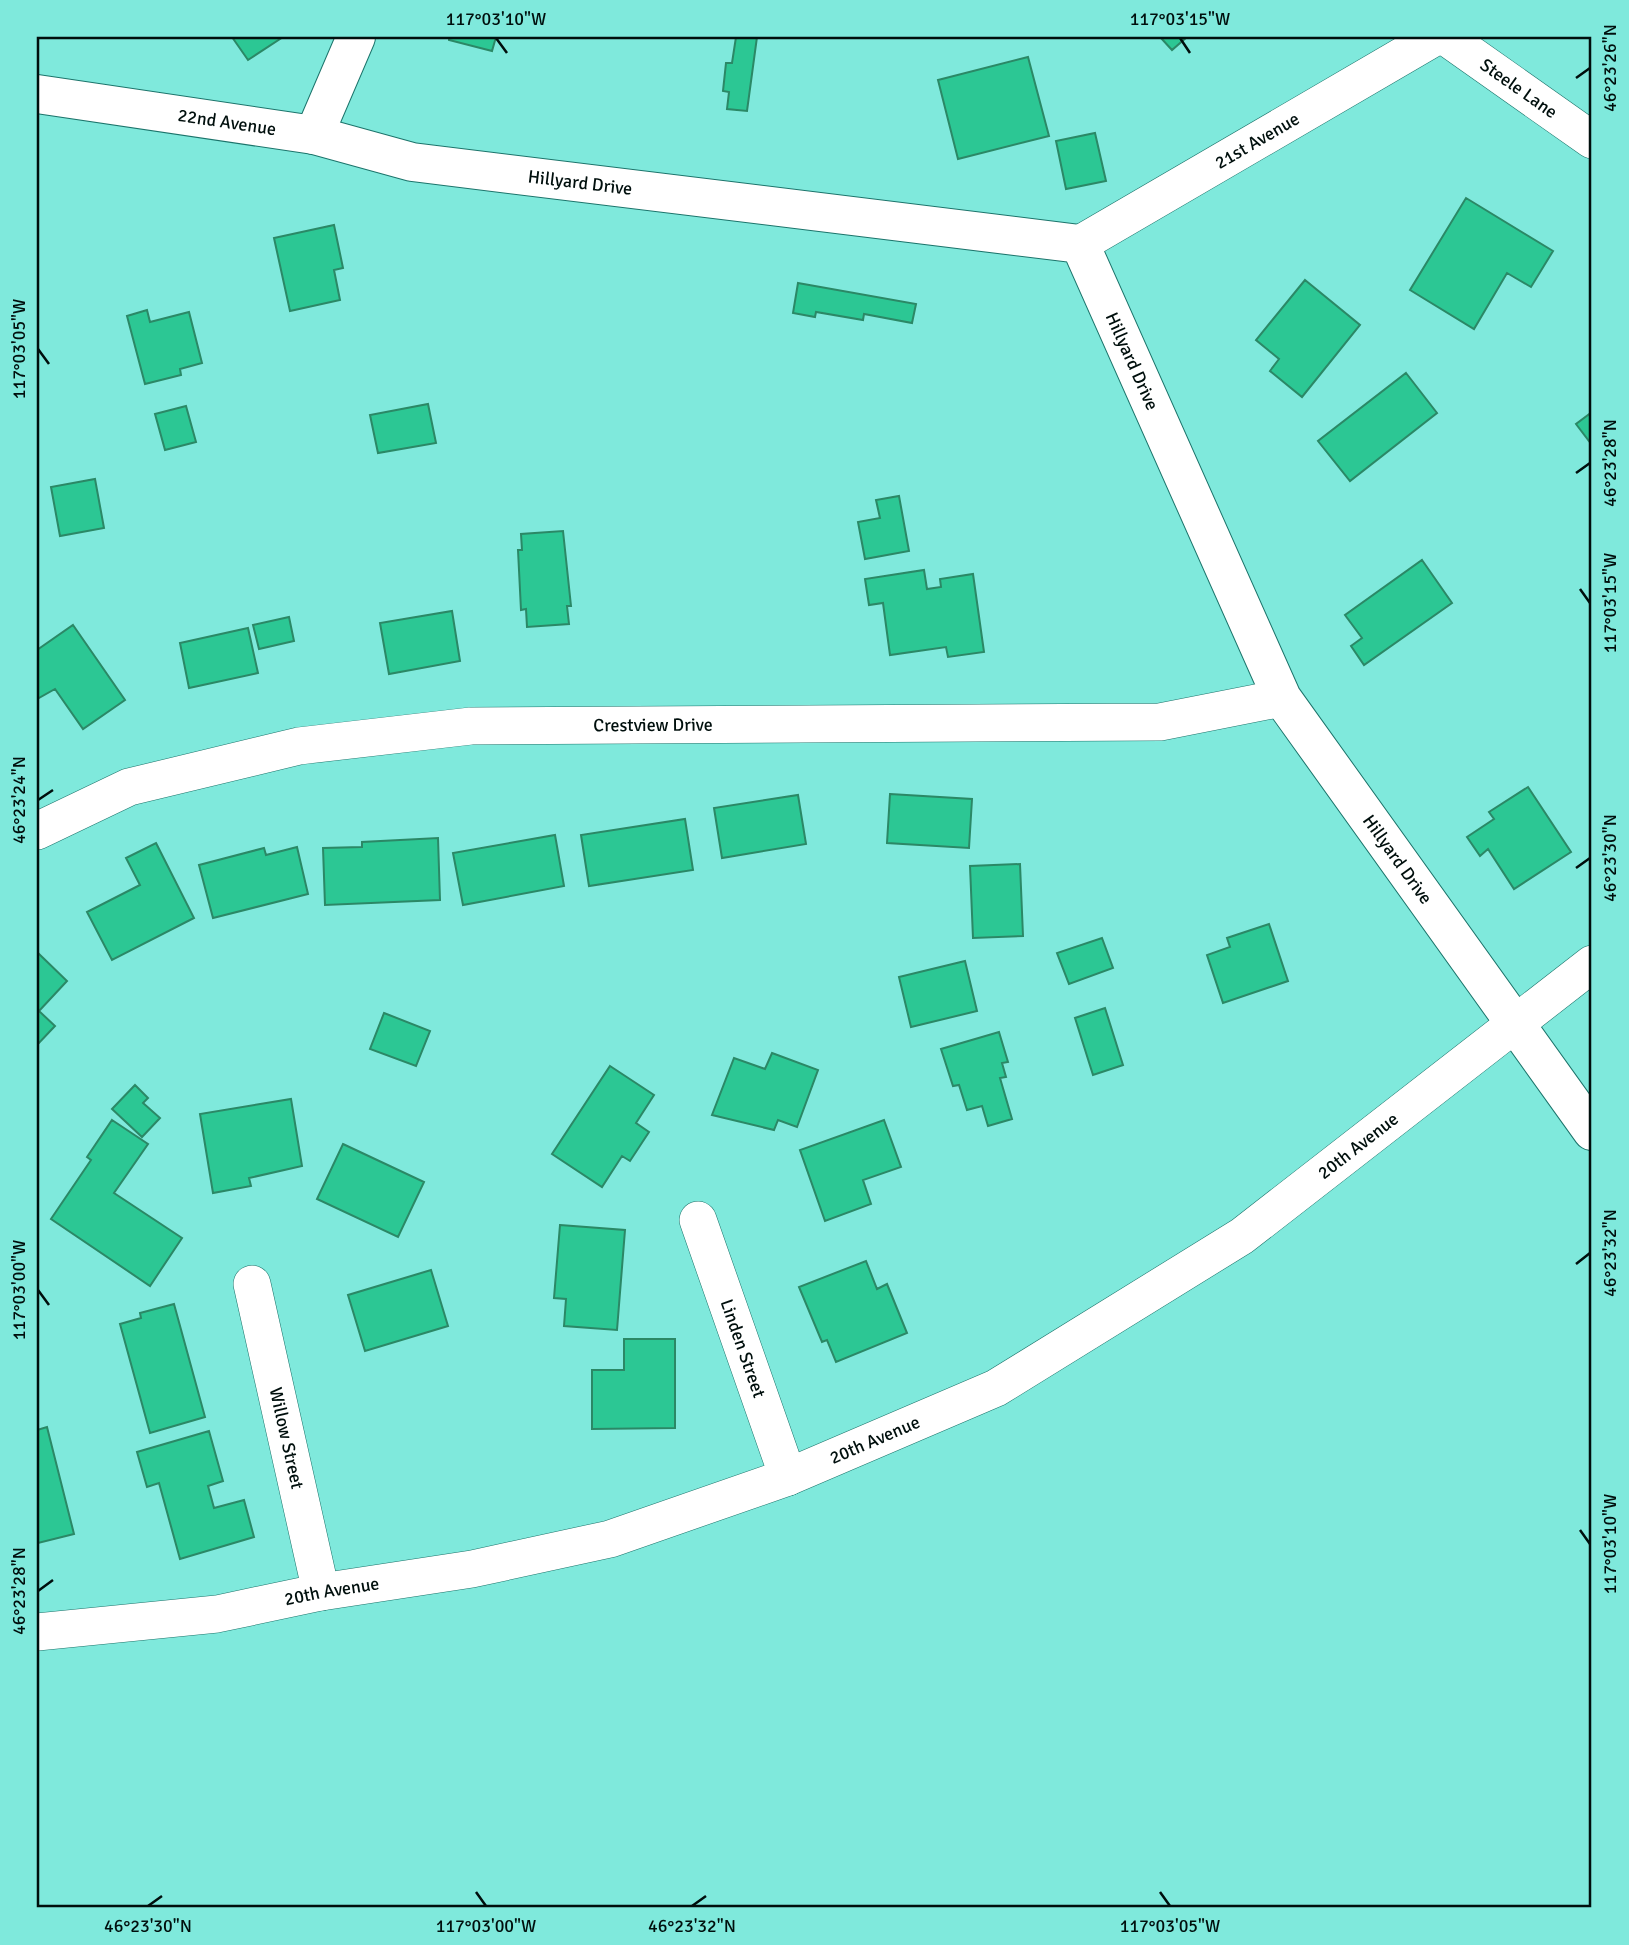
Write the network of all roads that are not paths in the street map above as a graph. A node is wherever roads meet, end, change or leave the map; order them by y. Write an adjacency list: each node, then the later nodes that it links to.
1 (356, 37): 5 (street)
2 (1435, 37): 7 (street, 21st Avenue)
3 (1446, 37): 6 (street, Steele Lane)
4 (37, 94): 5 (street, 22nd Avenue)
5 (314, 135): 7 (street, Hillyard Drive)
6 (1592, 140)
7 (1080, 244): 8 (street, Hillyard Drive)
8 (1282, 698): 9 (street, Crestview Drive); 11 (street, Hillyard Drive)
9 (37, 831)
10 (1592, 964): 11 (street, 20th Avenue)
11 (1514, 1022): 12 (street, Hillyard Drive); 15 (street, 20th Avenue)
12 (1592, 1131)
13 (698, 1220): 15 (street, Linden Street)
14 (251, 1284): 16 (street, Willow Street)
15 (788, 1477): 16 (street, 20th Avenue)
16 (321, 1592): 17 (street, 20th Avenue)
17 (37, 1632)

